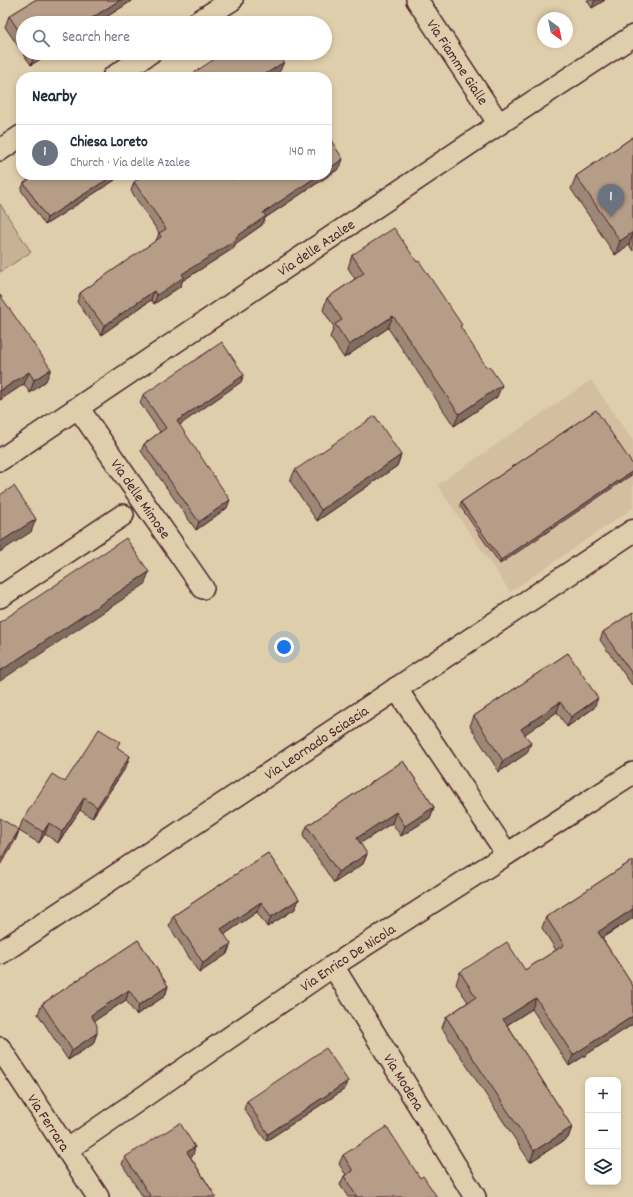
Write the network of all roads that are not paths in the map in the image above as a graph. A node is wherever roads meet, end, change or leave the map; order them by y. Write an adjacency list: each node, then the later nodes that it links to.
1 (232, 0): 3 (street)
2 (417, 0): 7 (street, Via Fiamme Gialle)
3 (207, 16)
4 (633, 36): 7 (street, Via delle Azalee)
5 (139, 60): 6 (street)
6 (121, 72)
7 (499, 124): 10 (street, Via delle Azalee)
8 (16, 139): 9 (street)
9 (0, 150)
10 (79, 409): 11 (street, Via delle Azalee); 14 (street, Via delle Mimose)
11 (0, 460)
12 (123, 516): 15 (street, Via delle Mimose)
13 (633, 531): 16 (street, Via Leornado Sciascia)
14 (203, 588)
15 (0, 597)
16 (396, 688): 18 (street); 19 (street, Via Leornado Sciascia)
17 (633, 773): 18 (street, Via Enrico De Nicola)
18 (507, 854): 20 (street, Via Enrico De Nicola)
19 (0, 953)
20 (333, 966): 22 (street, Via Enrico De Nicola); 24 (street, Via Modena)
21 (0, 1048): 22 (street, Via Ferrara)
22 (68, 1149): 23 (street, Via Ferrara)
23 (98, 1197)
24 (475, 1197)

